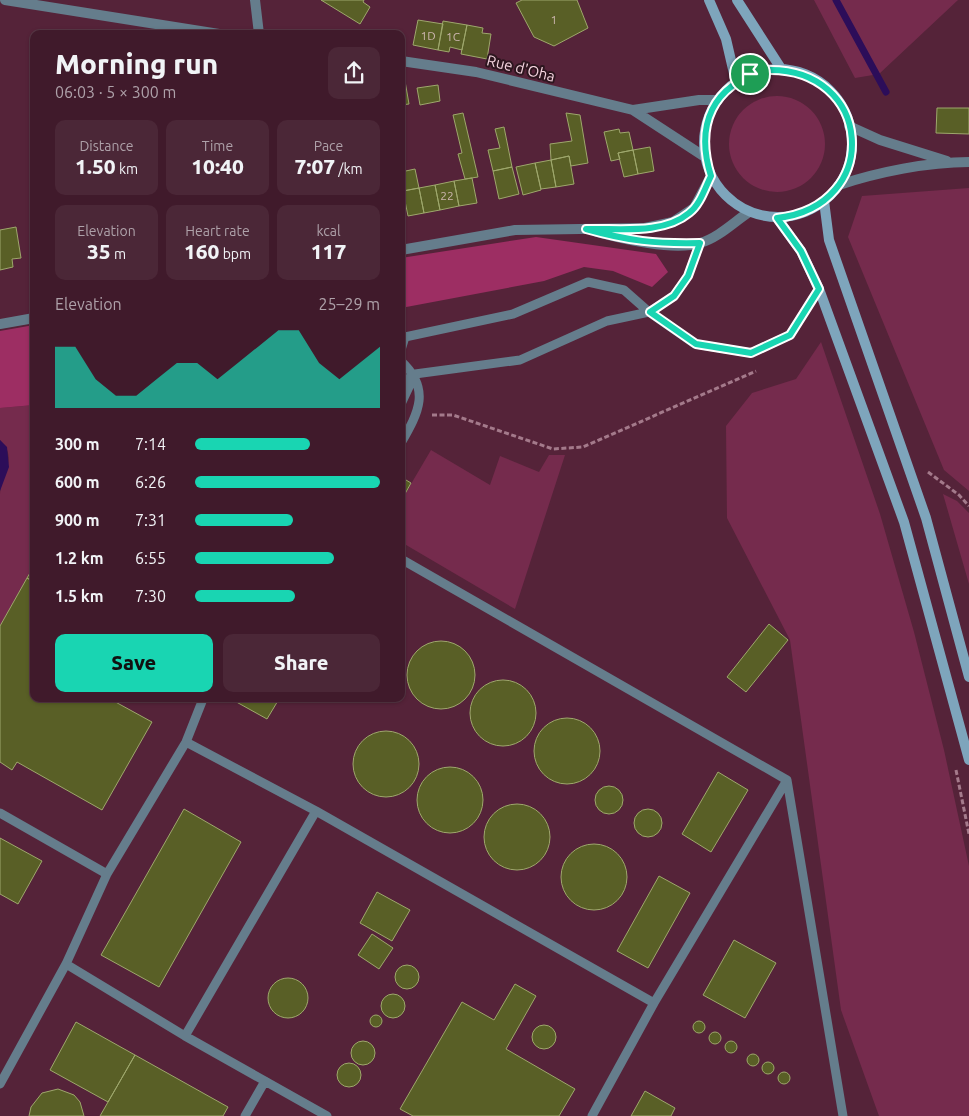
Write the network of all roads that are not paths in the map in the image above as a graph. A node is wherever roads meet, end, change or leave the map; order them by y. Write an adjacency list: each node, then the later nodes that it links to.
1 (5, 0): 5 (street)
2 (255, 0): 6 (street)
3 (709, 0): 9 (main road)
4 (737, 0): 8 (main road)
5 (194, 30)
6 (259, 30)
7 (405, 62): 11 (street, Rue d'Oha)
8 (782, 70): 9 (main road); 12 (main road)
9 (736, 82): 10 (main road)
10 (717, 100): 11 (street, Rue d'Oha); 13 (main road)
11 (633, 110): 13 (street, Rue d'Oha)
12 (850, 126): 14 (street); 17 (main road)
13 (705, 157): 16 (main road)
14 (950, 162): 15 (street); 17 (street)
15 (969, 162)
16 (711, 176): 19 (main road); 21 (street)
17 (839, 185): 18 (main road)
18 (824, 201): 20 (main road); 35 (main road)
19 (749, 212): 20 (main road); 22 (street)
20 (777, 218): 24 (main road)
21 (586, 229): 22 (street); 23 (street)
22 (700, 243): 25 (lane)
23 (405, 249)
24 (819, 289): 25 (lane); 38 (main road)
25 (650, 312): 28 (lane); 30 (lane)
26 (30, 319): 27 (street)
27 (0, 324)
28 (405, 337)
29 (405, 365): 30 (lane)
30 (415, 374): 31 (lane); 32 (lane); 33 (lane)
31 (405, 380)
32 (405, 395)
33 (405, 436)
34 (405, 561): 39 (lane)
35 (969, 677)
36 (203, 702): 37 (lane)
37 (186, 742): 40 (lane); 42 (lane)
38 (969, 760)
39 (787, 780): 44 (lane); 51 (lane)
40 (316, 811): 44 (lane); 45 (lane)
41 (0, 813): 42 (lane)
42 (107, 874): 43 (lane)
43 (66, 964): 45 (lane); 47 (lane)
44 (654, 1003): 50 (lane)
45 (185, 1036): 46 (lane)
46 (265, 1081): 48 (lane); 49 (lane)
47 (0, 1084)
48 (245, 1116)
49 (327, 1116)
50 (592, 1116)
51 (843, 1116)

